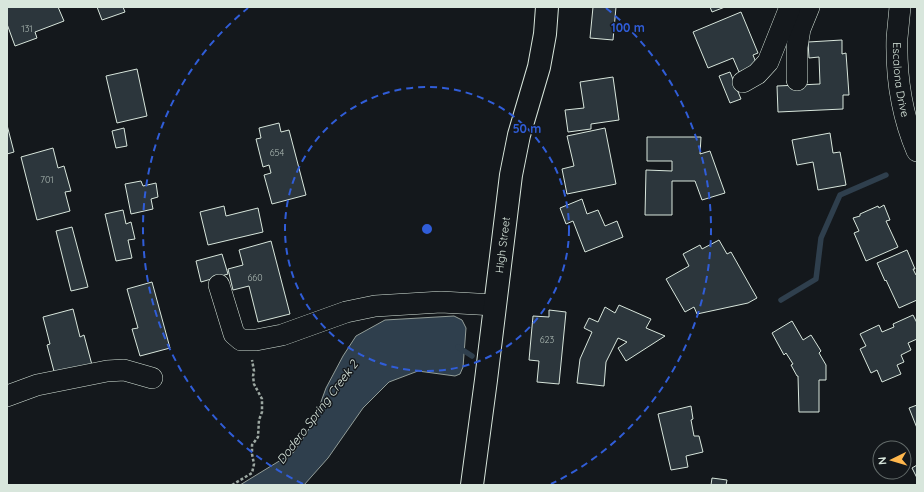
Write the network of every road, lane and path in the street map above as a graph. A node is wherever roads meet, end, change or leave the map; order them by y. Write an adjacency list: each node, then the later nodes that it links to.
1 (547, 7): 9 (main road, High Street)
2 (790, 7): 6 (street)
3 (809, 7): 5 (street)
4 (900, 7): 7 (street, Escalona Drive)
5 (797, 80)
6 (743, 82)
7 (917, 151)
8 (218, 285): 10 (street)
9 (495, 305): 10 (street); 14 (main road, High Street)
10 (256, 340): 13 (path)
11 (152, 378): 12 (street)
12 (7, 396)
13 (232, 485)
14 (472, 485)

